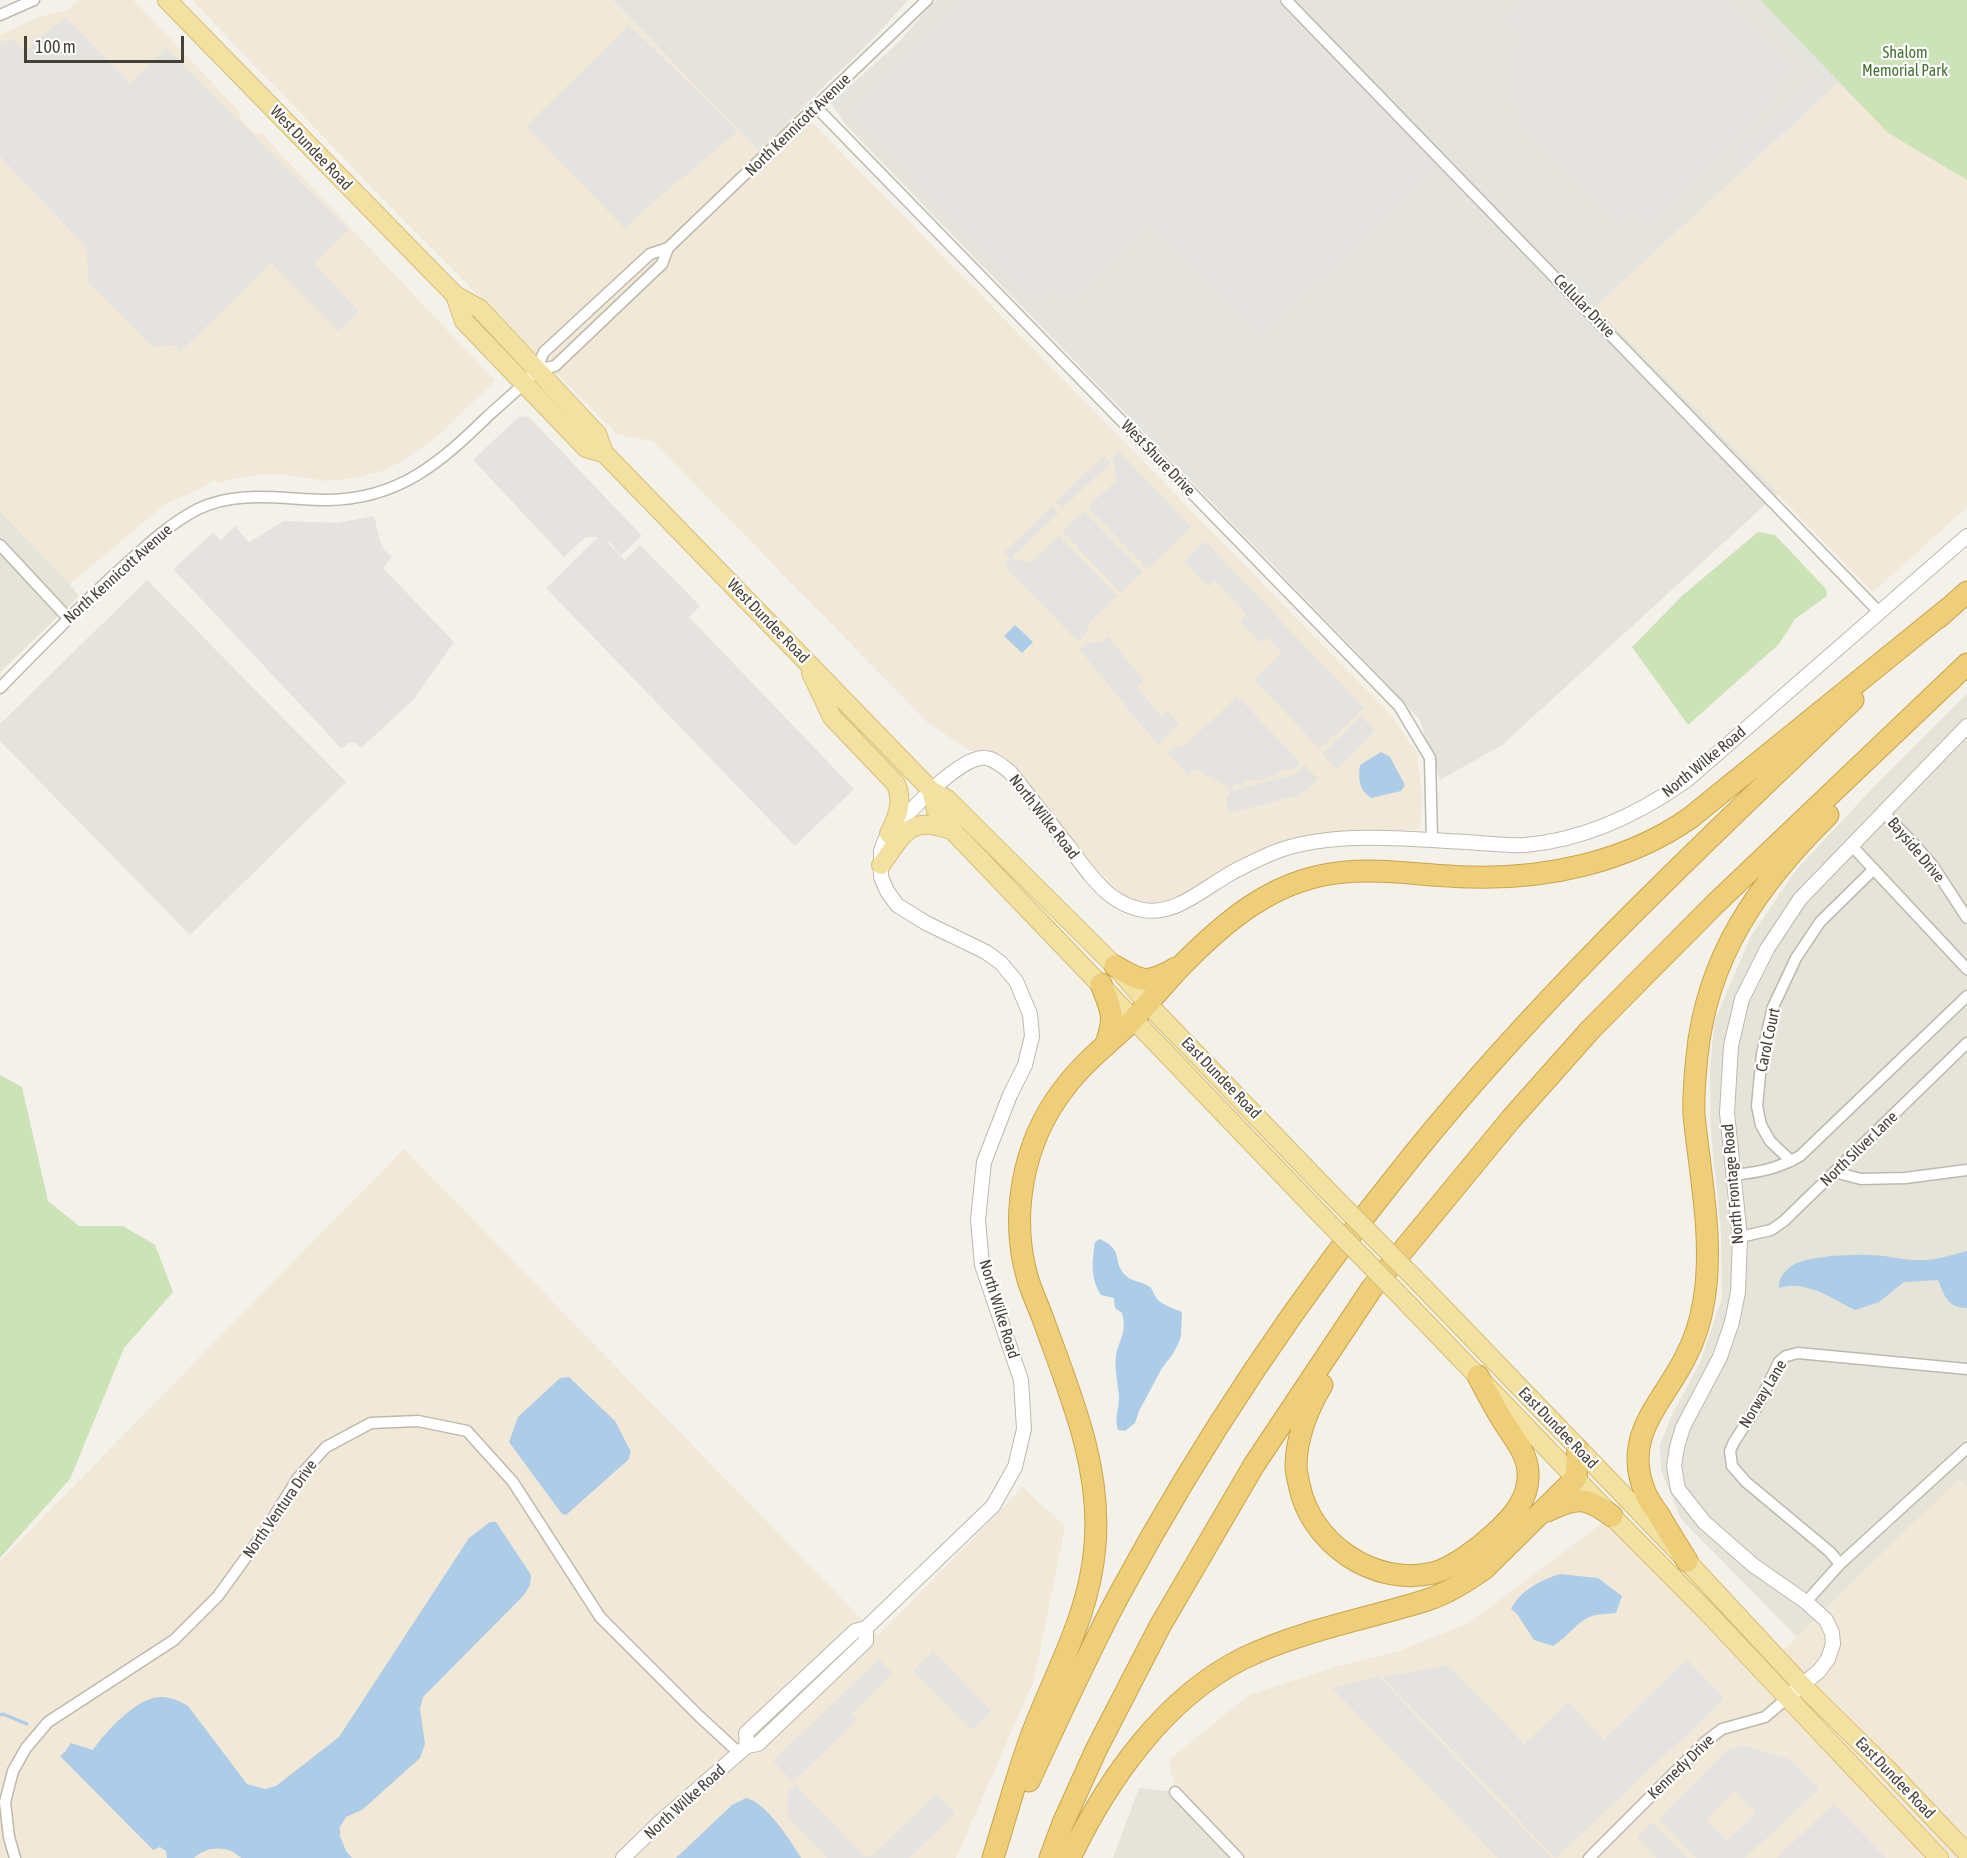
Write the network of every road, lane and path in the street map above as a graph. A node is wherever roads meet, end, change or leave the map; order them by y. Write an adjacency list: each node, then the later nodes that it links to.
1 (34, 0): 5 (street)
2 (167, 0): 8 (main road, West Dundee Road)
3 (927, 0): 6 (street, North Kennicott Avenue)
4 (1286, 0): 13 (street, Cellular Drive)
5 (0, 15)
6 (816, 107): 7 (street, North Kennicott Avenue); 24 (street, West Shure Drive)
7 (668, 248): 8 (street, North Kennicott Avenue); 8 (street, North Kennicott Avenue)
8 (530, 377): 14 (street, North Kennicott Avenue); 15 (main road, West Dundee Road)
9 (1967, 536): 13 (street, North Wilke Road)
10 (0, 545): 14 (street)
11 (1967, 592): 12 (highway)
12 (1949, 608): 29 (highway); 60 (highway)
13 (1880, 613): 24 (street, North Wilke Road)
14 (68, 618): 17 (street, North Kennicott Avenue)
15 (804, 658): 20 (main road, West Dundee Road); 23 (main road)
16 (1967, 664): 18 (highway)
17 (0, 688)
18 (1939, 691): 42 (highway); 50 (highway)
19 (1967, 726): 21 (street, North Frontage Road)
20 (931, 790): 22 (main road, West Dundee Road); 23 (street, North Wilke Road); 24 (street, North Wilke Road); 30 (main road, West Dundee Road)
21 (1884, 813): 25 (street, North Frontage Road); 28 (street, Bayside Drive)
22 (953, 831): 26 (main road); 32 (main road, West Dundee Road)
23 (889, 834): 26 (street, North Wilke Road)
24 (1432, 840)
25 (1851, 845): 27 (street); 40 (street, North Frontage Road)
26 (881, 865): 55 (street, North Wilke Road)
27 (1874, 869): 31 (street); 37 (street, Carol Court)
28 (1967, 918)
29 (1184, 963): 30 (highway); 34 (highway)
30 (1115, 966): 34 (main road, West Dundee Road)
31 (1967, 969)
32 (1101, 984): 34 (main road, West Dundee Road); 36 (highway)
33 (1967, 996): 37 (street)
34 (1141, 1011): 36 (highway); 44 (main road, East Dundee Road, bridge); 46 (main road, East Dundee Road, bridge)
35 (1967, 1043): 39 (street, North Silver Lane)
36 (1104, 1047): 60 (highway)
37 (1791, 1161): 40 (street)
38 (1967, 1170): 39 (street)
39 (1834, 1172): 41 (street, North Silver Lane)
40 (1734, 1175): 41 (street, North Frontage Road)
41 (1740, 1237): 52 (street, North Frontage Road)
42 (1356, 1311): 44 (highway); 61 (highway)
43 (1967, 1369): 51 (street, Norway Lane)
44 (1478, 1376): 47 (main road, East Dundee Road)
45 (1967, 1448): 51 (street)
46 (1578, 1450): 47 (highway); 50 (main road, East Dundee Road)
47 (1576, 1478): 48 (main road, East Dundee Road); 49 (highway)
48 (1612, 1516): 49 (highway); 54 (main road, East Dundee Road)
49 (1536, 1517): 62 (highway)
50 (1687, 1562): 53 (main road, East Dundee Road)
51 (1840, 1564): 52 (street)
52 (1806, 1602): 53 (street, North Frontage Road)
53 (1802, 1685): 54 (street, North Frontage Road); 57 (main road, East Dundee Road)
54 (1786, 1699): 64 (street, Kennedy Drive); 65 (main road, East Dundee Road)
55 (743, 1750): 58 (street, North Ventura Drive); 59 (street, North Wilke Road)
56 (1175, 1792): 63 (street)
57 (1967, 1853)
58 (15, 1858)
59 (623, 1858)
60 (994, 1858)
61 (1050, 1858)
62 (1070, 1858)
63 (1238, 1858)
64 (1589, 1858)
65 (1939, 1858)

